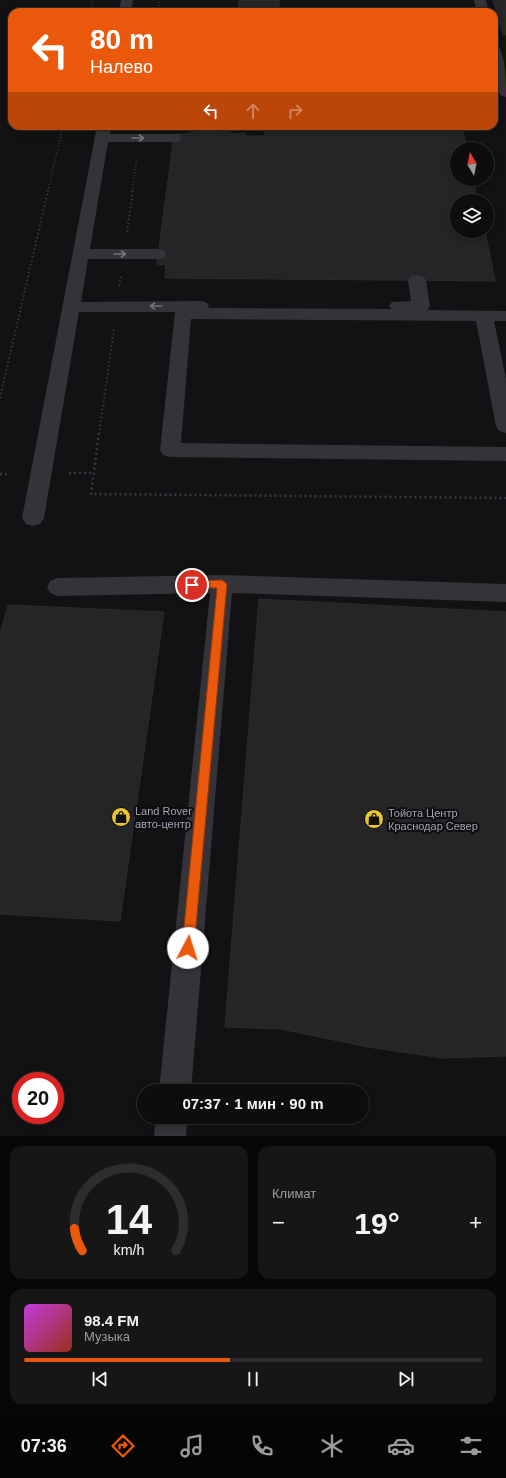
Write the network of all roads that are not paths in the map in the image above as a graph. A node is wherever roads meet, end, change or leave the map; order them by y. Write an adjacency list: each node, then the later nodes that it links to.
1 (498, 67): 2 (street)
2 (505, 88)
3 (103, 132): 4 (street, one-way to 4); 5 (street)
4 (174, 138)
5 (81, 254): 6 (street, one-way to 6); 8 (street)
6 (158, 254)
7 (417, 280): 8 (street, one-way to 8)
8 (72, 306): 13 (street)
9 (484, 316): 10 (street); 11 (street); 12 (street)
10 (506, 316)
11 (506, 426)
12 (506, 454)
13 (33, 518)
14 (222, 584): 15 (street); 16 (street); 17 (street)
15 (58, 587)
16 (506, 593)
17 (175, 1084)
18 (171, 1124): 19 (street)
19 (170, 1136)

